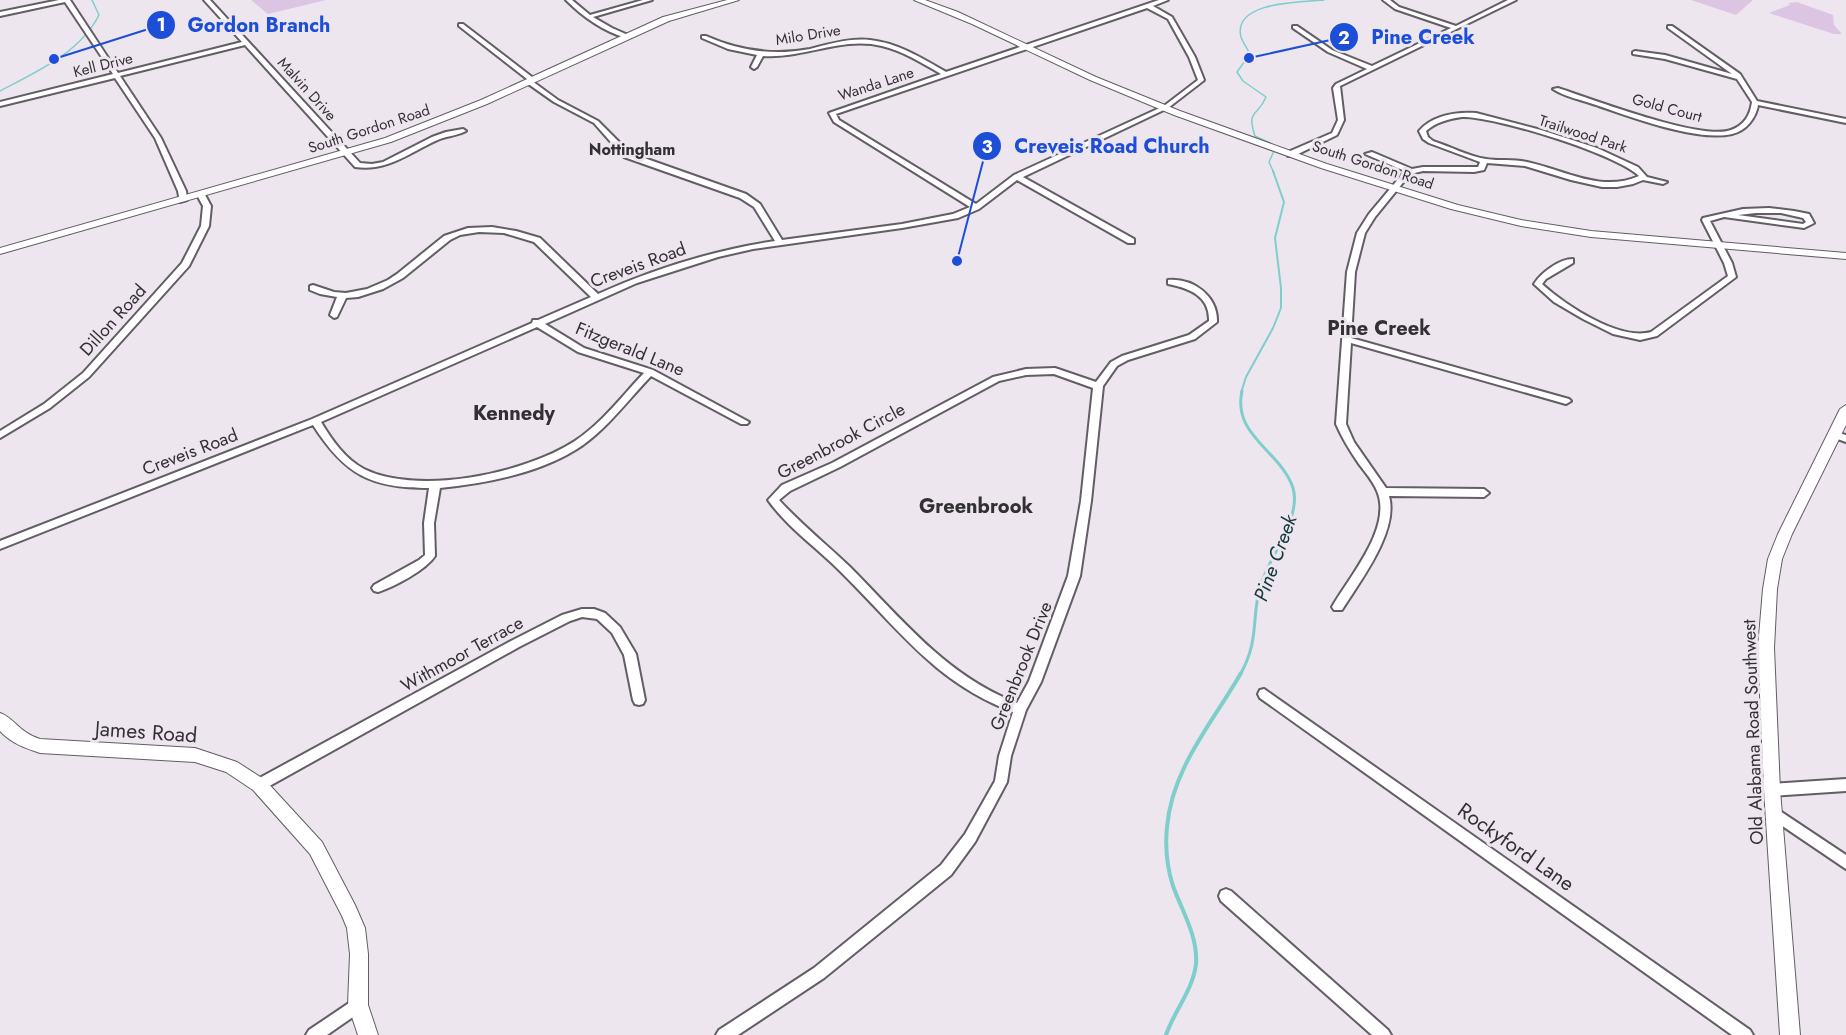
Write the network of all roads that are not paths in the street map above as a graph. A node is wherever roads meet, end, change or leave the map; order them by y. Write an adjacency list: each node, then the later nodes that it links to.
1 (67, 0): 11 (street); 25 (street)
2 (207, 0): 19 (street, Malvin Drive)
3 (569, 0): 12 (street)
4 (649, 0): 12 (street)
5 (735, 0): 17 (street, South Gordon Road)
6 (918, 0): 20 (street, South Gordon Road)
7 (1165, 0): 10 (street, Wanda Lane)
8 (1386, 0): 16 (street)
9 (1513, 0): 16 (street)
10 (1148, 6): 20 (street, Wanda Lane); 32 (street, Creveis Road)
11 (0, 14)
12 (591, 16): 17 (street)
13 (461, 25): 28 (street)
14 (1295, 27): 24 (street)
15 (1670, 27): 27 (street)
16 (1457, 28): 24 (street)
17 (626, 36): 28 (street, South Gordon Road)
18 (704, 38): 22 (street, Milo Drive)
19 (247, 43): 25 (street, Kell Drive); 35 (street, Malvin Drive)
20 (1025, 48): 26 (street, Wanda Lane); 32 (street, South Gordon Road)
21 (1635, 53): 27 (street)
22 (760, 55): 23 (street); 26 (street, Milo Drive)
23 (754, 67)
24 (1371, 68): 36 (street)
25 (118, 75): 31 (street, Kell Drive); 45 (street)
26 (947, 75): 46 (street, Wanda Lane)
27 (1741, 78): 30 (street)
28 (530, 82): 35 (street, South Gordon Road); 49 (street)
29 (1556, 89): 30 (street, Gold Court)
30 (1755, 102): 33 (street)
31 (0, 104)
32 (1166, 107): 36 (street, South Gordon Road); 40 (street, Creveis Road)
33 (1846, 121)
34 (463, 130): 35 (street, Malvin Drive)
35 (347, 153): 44 (street, South Gordon Road)
36 (1291, 154): 43 (street, South Gordon Road)
37 (1369, 154): 39 (street)
38 (1484, 161): 39 (street, Trailwood Park); 41 (street, Trailwood Park); 41 (street, Trailwood Park)
39 (1411, 171): 43 (street)
40 (1017, 177): 46 (street, Creveis Road); 48 (street)
41 (1643, 178): 42 (street)
42 (1663, 182)
43 (1395, 188): 50 (street, South Gordon Road); 60 (street)
44 (201, 195): 45 (street, South Gordon Road); 67 (street, Dillon Road)
45 (183, 200): 51 (street, South Gordon Road)
46 (976, 207): 49 (street, Creveis Road)
47 (1723, 215): 47 (street); 50 (street)
48 (1131, 241)
49 (780, 243): 57 (street, Creveis Road)
50 (1716, 245): 52 (street, South Gordon Road); 53 (street)
51 (0, 251)
52 (1846, 256)
53 (1570, 261)
54 (1171, 282): 62 (street)
55 (313, 288): 56 (street)
56 (342, 296): 57 (street); 58 (street)
57 (596, 297): 59 (street, Creveis Road)
58 (334, 315)
59 (536, 322): 61 (street, Fitzgerald Lane); 65 (street, Creveis Road)
60 (1346, 339): 63 (street); 70 (street)
61 (650, 372): 66 (street, Fitzgerald Lane); 69 (street)
62 (1098, 386): 77 (street, Greenbrook Drive); 77 (street, Greenbrook Circle)
63 (1566, 401)
64 (1846, 409): 68 (street, Old Alabama Road Southwest)
65 (315, 421): 69 (street); 72 (street, Creveis Road)
66 (744, 422)
67 (0, 435)
68 (1841, 437): 81 (street, Old Alabama Road Southwest)
69 (435, 484): 73 (street)
70 (1383, 492): 71 (street); 74 (street)
71 (1485, 493)
72 (0, 545)
73 (378, 588)
74 (1338, 607)
75 (1264, 694): 90 (street, Rockyford Lane)
76 (639, 700): 79 (street, Withmoor Terrace)
77 (1020, 709): 88 (street, Greenbrook Drive)
78 (0, 720): 79 (street, James Road)
79 (259, 785): 85 (street, James Road)
80 (1846, 785): 81 (street)
81 (1772, 790): 82 (street, Old Alabama Road Southwest)
82 (1774, 813): 83 (street); 91 (street, Old Alabama Road Southwest)
83 (1846, 863)
84 (1226, 896): 89 (street)
85 (358, 1005): 86 (street); 87 (street, James Road)
86 (314, 1035)
87 (368, 1035)
88 (724, 1035)
89 (1383, 1035)
90 (1745, 1035)
91 (1790, 1035)

